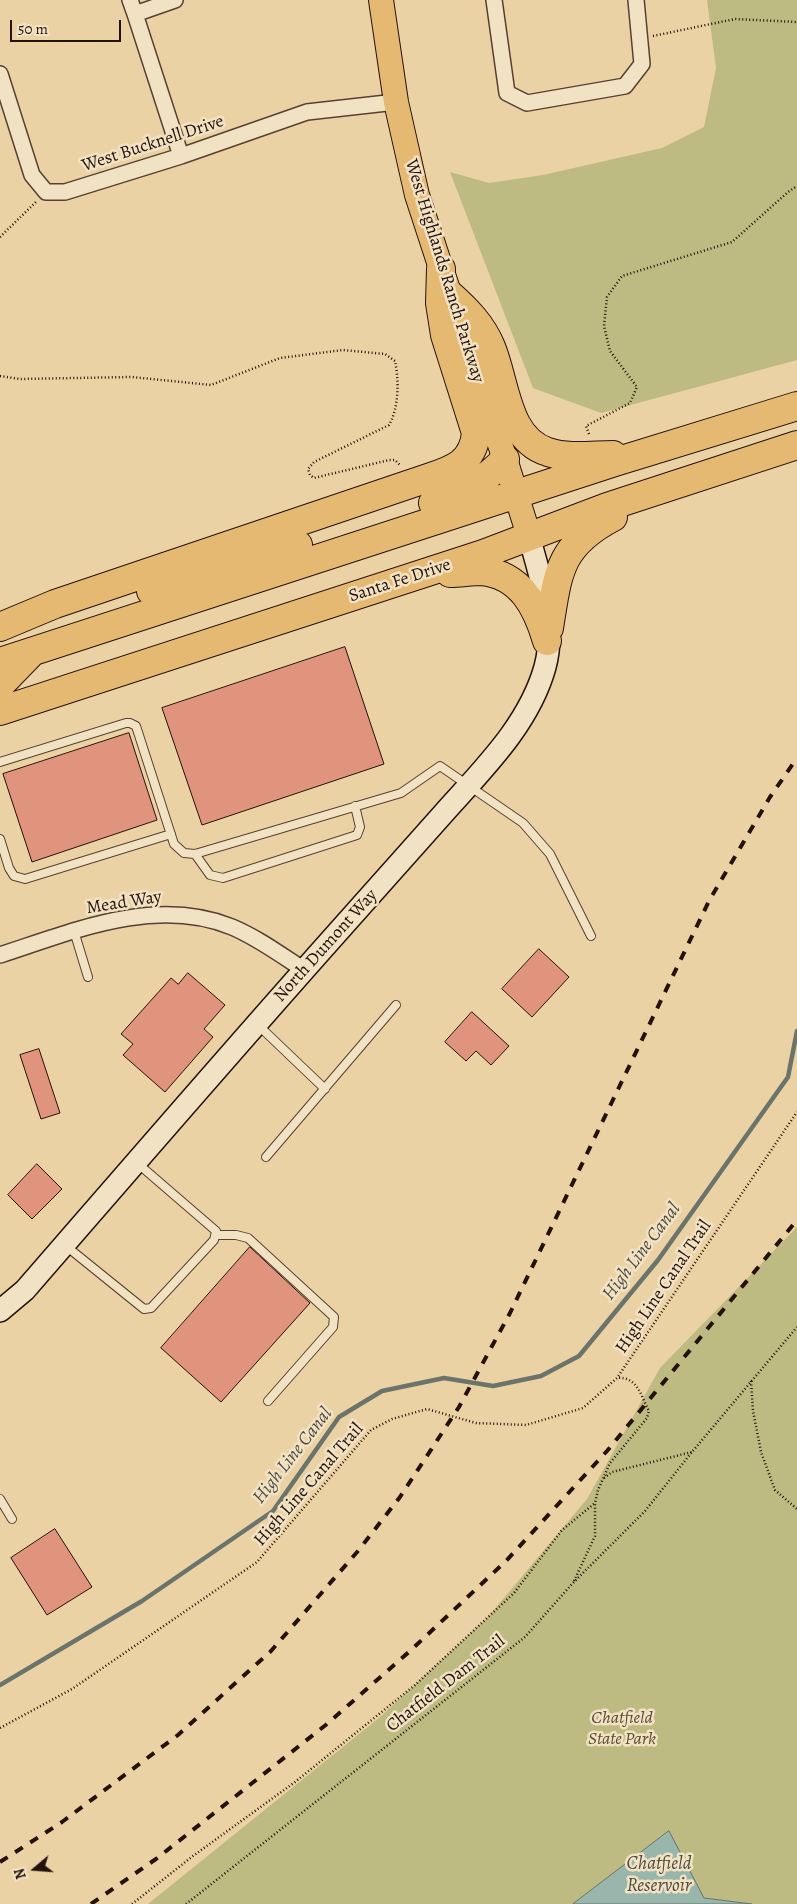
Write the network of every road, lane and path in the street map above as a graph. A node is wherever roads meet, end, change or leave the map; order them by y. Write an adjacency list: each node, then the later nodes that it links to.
1 (175, 0): 5 (street)
2 (381, 0): 9 (main road, West Highlands Ranch Parkway)
3 (494, 0): 7 (street)
4 (636, 0): 7 (street)
5 (132, 7): 10 (street)
6 (797, 22): 7 (path)
7 (640, 39)
8 (0, 74): 12 (street)
9 (396, 102): 10 (street, West Bucknell Drive); 14 (main road, West Highlands Ranch Parkway)
10 (181, 156): 12 (street, West Bucknell Drive)
11 (797, 186): 17 (path)
12 (46, 192): 13 (path)
13 (0, 237)
14 (445, 281): 19 (highway); 20 (main road, West Highlands Ranch Parkway); 26 (highway)
15 (0, 376): 21 (path)
16 (797, 406): 19 (highway)
17 (589, 434)
18 (797, 445): 22 (highway, Santa Fe Drive)
19 (644, 453): 23 (highway)
20 (505, 458): 23 (main road, West Highlands Ranch Parkway); 28 (highway)
21 (402, 470)
22 (664, 489): 24 (highway, Santa Fe Drive); 27 (highway)
23 (517, 494): 24 (main road, West Highlands Ranch Parkway); 28 (highway)
24 (529, 536): 25 (highway, Santa Fe Drive); 27 (street, North Dumont Way)
25 (411, 576): 27 (highway); 31 (highway, Santa Fe Drive)
26 (0, 628)
27 (549, 637): 33 (street, North Dumont Way)
28 (31, 653): 29 (highway); 30 (highway)
29 (0, 662)
30 (0, 685)
31 (0, 711)
32 (0, 762): 35 (lane)
33 (468, 786): 34 (lane); 39 (lane); 41 (street, North Dumont Way)
34 (355, 806): 37 (lane); 37 (lane)
35 (171, 834): 36 (lane); 37 (lane)
36 (0, 839)
37 (195, 854)
38 (74, 931): 40 (street, Mead Way); 41 (street, Mead Way); 42 (lane)
39 (591, 936)
40 (0, 955)
41 (304, 970): 44 (street, North Dumont Way)
42 (88, 977)
43 (396, 1005): 45 (lane)
44 (257, 1024): 45 (lane); 48 (street, North Dumont Way)
45 (325, 1089): 47 (lane)
46 (797, 1112): 53 (path, High Line Canal Trail)
47 (266, 1157)
48 (136, 1162): 49 (lane); 50 (street, North Dumont Way)
49 (216, 1236): 50 (lane); 55 (lane)
50 (64, 1244): 51 (street, North Dumont Way)
51 (0, 1311)
52 (797, 1326): 54 (path, Chatfield Dam Trail)
53 (617, 1378): 57 (path); 63 (path, High Line Canal Trail)
54 (751, 1381): 56 (path, Chatfield Dam Trail); 60 (path)
55 (268, 1402)
56 (692, 1452): 57 (path); 62 (path, Chatfield Dam Trail)
57 (603, 1478): 59 (path)
58 (0, 1499): 61 (lane)
59 (595, 1503): 62 (path); 64 (path)
60 (797, 1509)
61 (12, 1518)
62 (572, 1584): 65 (path, Chatfield Dam Trail)
63 (0, 1728)
64 (132, 1904)
65 (186, 1904)

